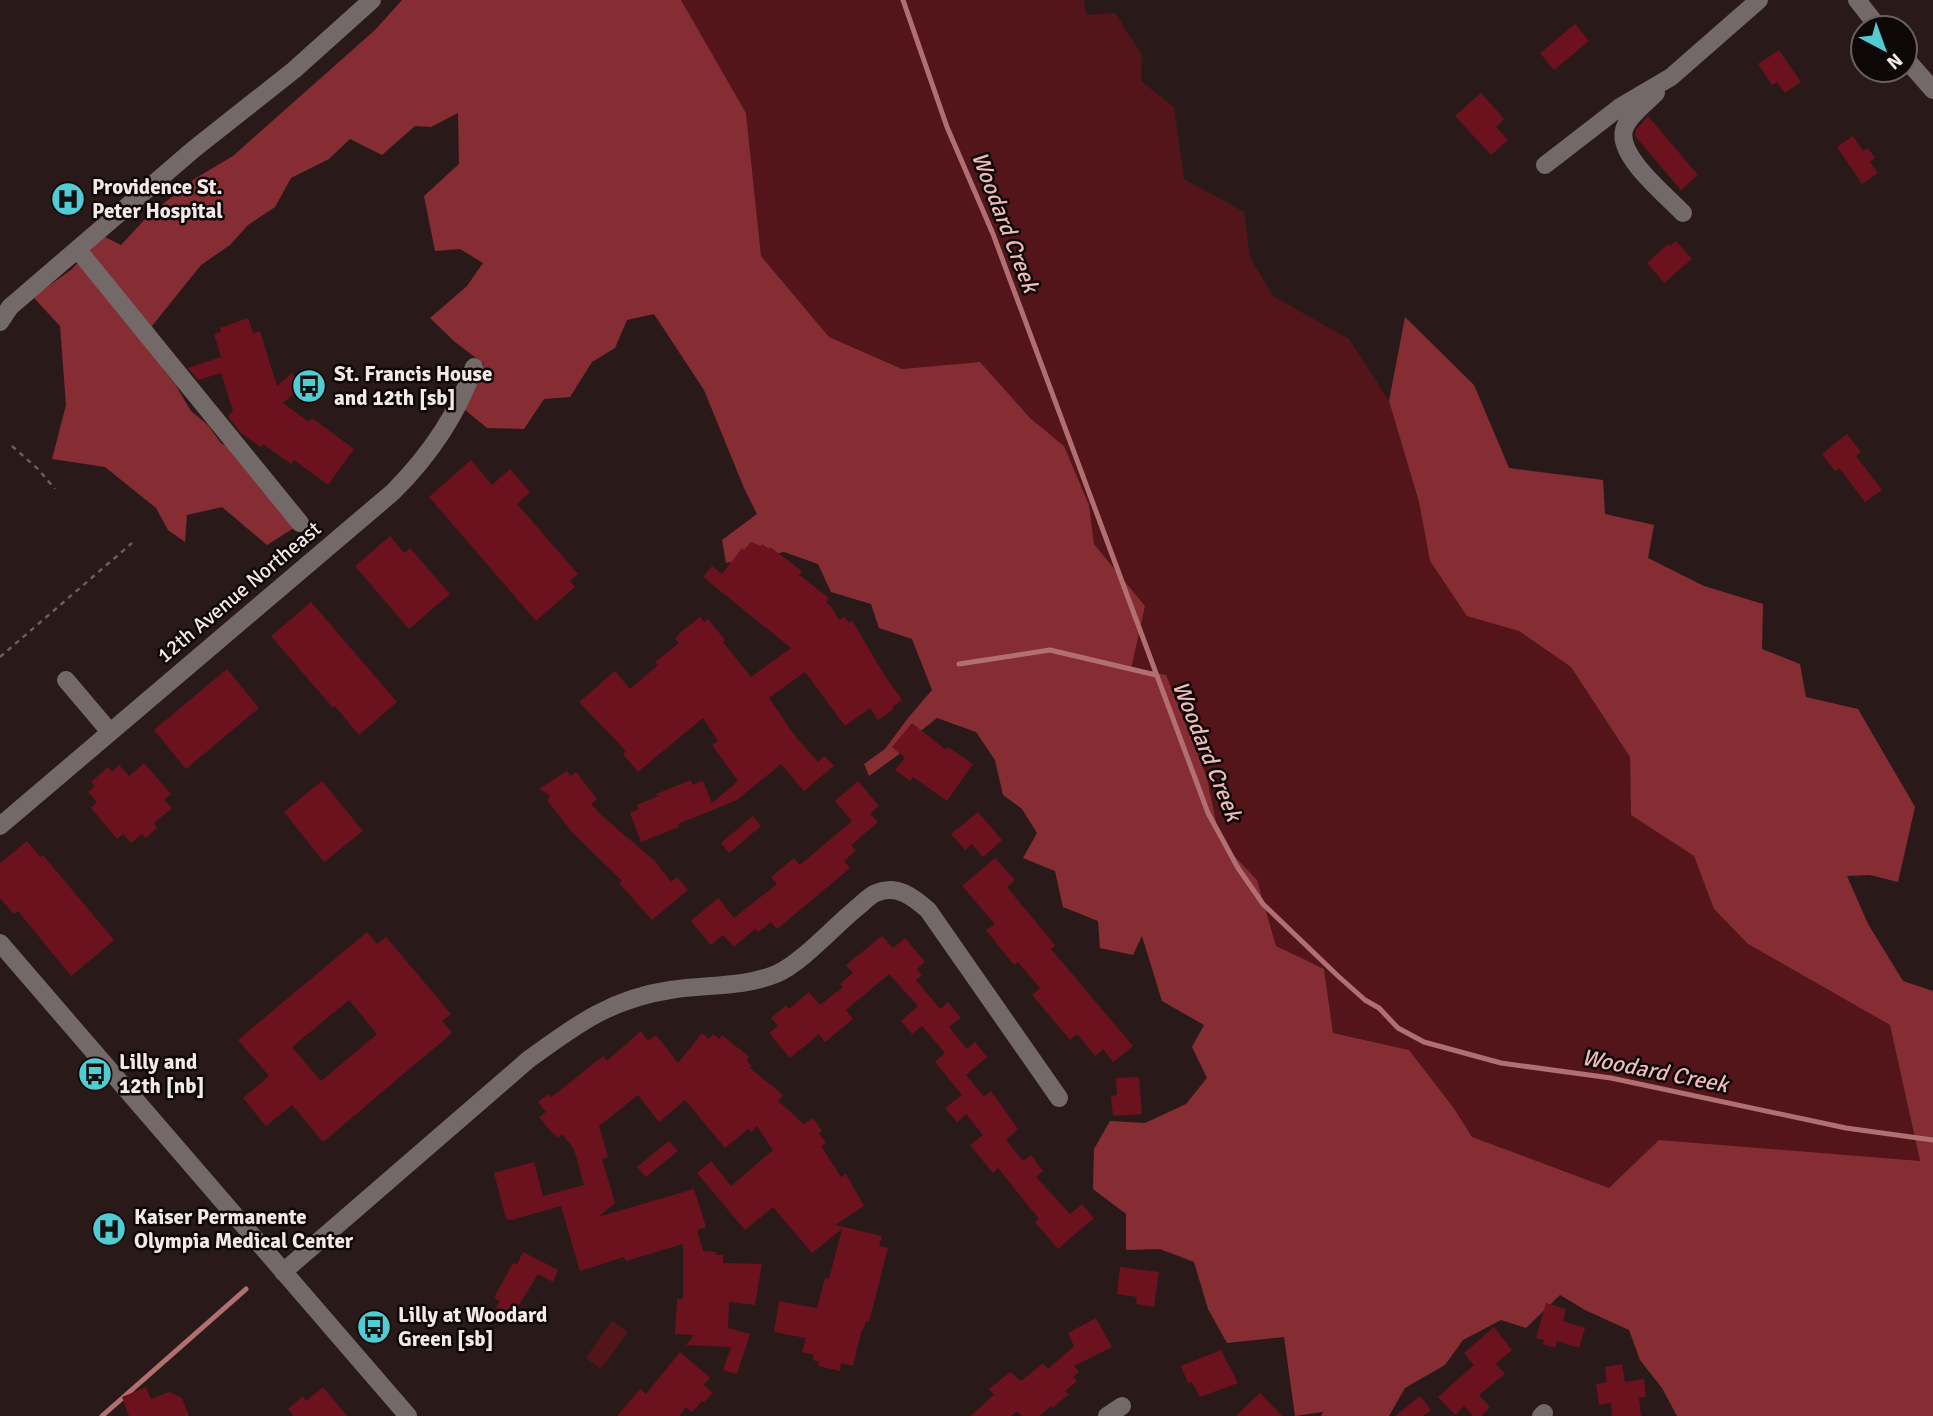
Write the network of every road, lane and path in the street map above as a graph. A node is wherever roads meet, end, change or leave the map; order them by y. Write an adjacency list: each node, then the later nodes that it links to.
1 (372, 0): 10 (street)
2 (1759, 0): 6 (street)
3 (1857, 0): 4 (street)
4 (1868, 14)
5 (1919, 74): 7 (street)
6 (1671, 78): 8 (street); 9 (street)
7 (1933, 90)
8 (1545, 165)
9 (1683, 213)
10 (78, 250): 11 (street); 15 (street)
11 (3, 308)
12 (474, 367): 19 (street, 12th Avenue Northeast)
13 (12, 446): 14 (path)
14 (55, 489)
15 (300, 523)
16 (132, 543): 17 (path)
17 (0, 657)
18 (66, 680): 19 (street)
19 (110, 732): 20 (street, 12th Avenue Northeast)
20 (0, 826)
21 (0, 943): 23 (street)
22 (1059, 1098): 23 (street)
23 (283, 1272): 24 (street)
24 (408, 1416)

